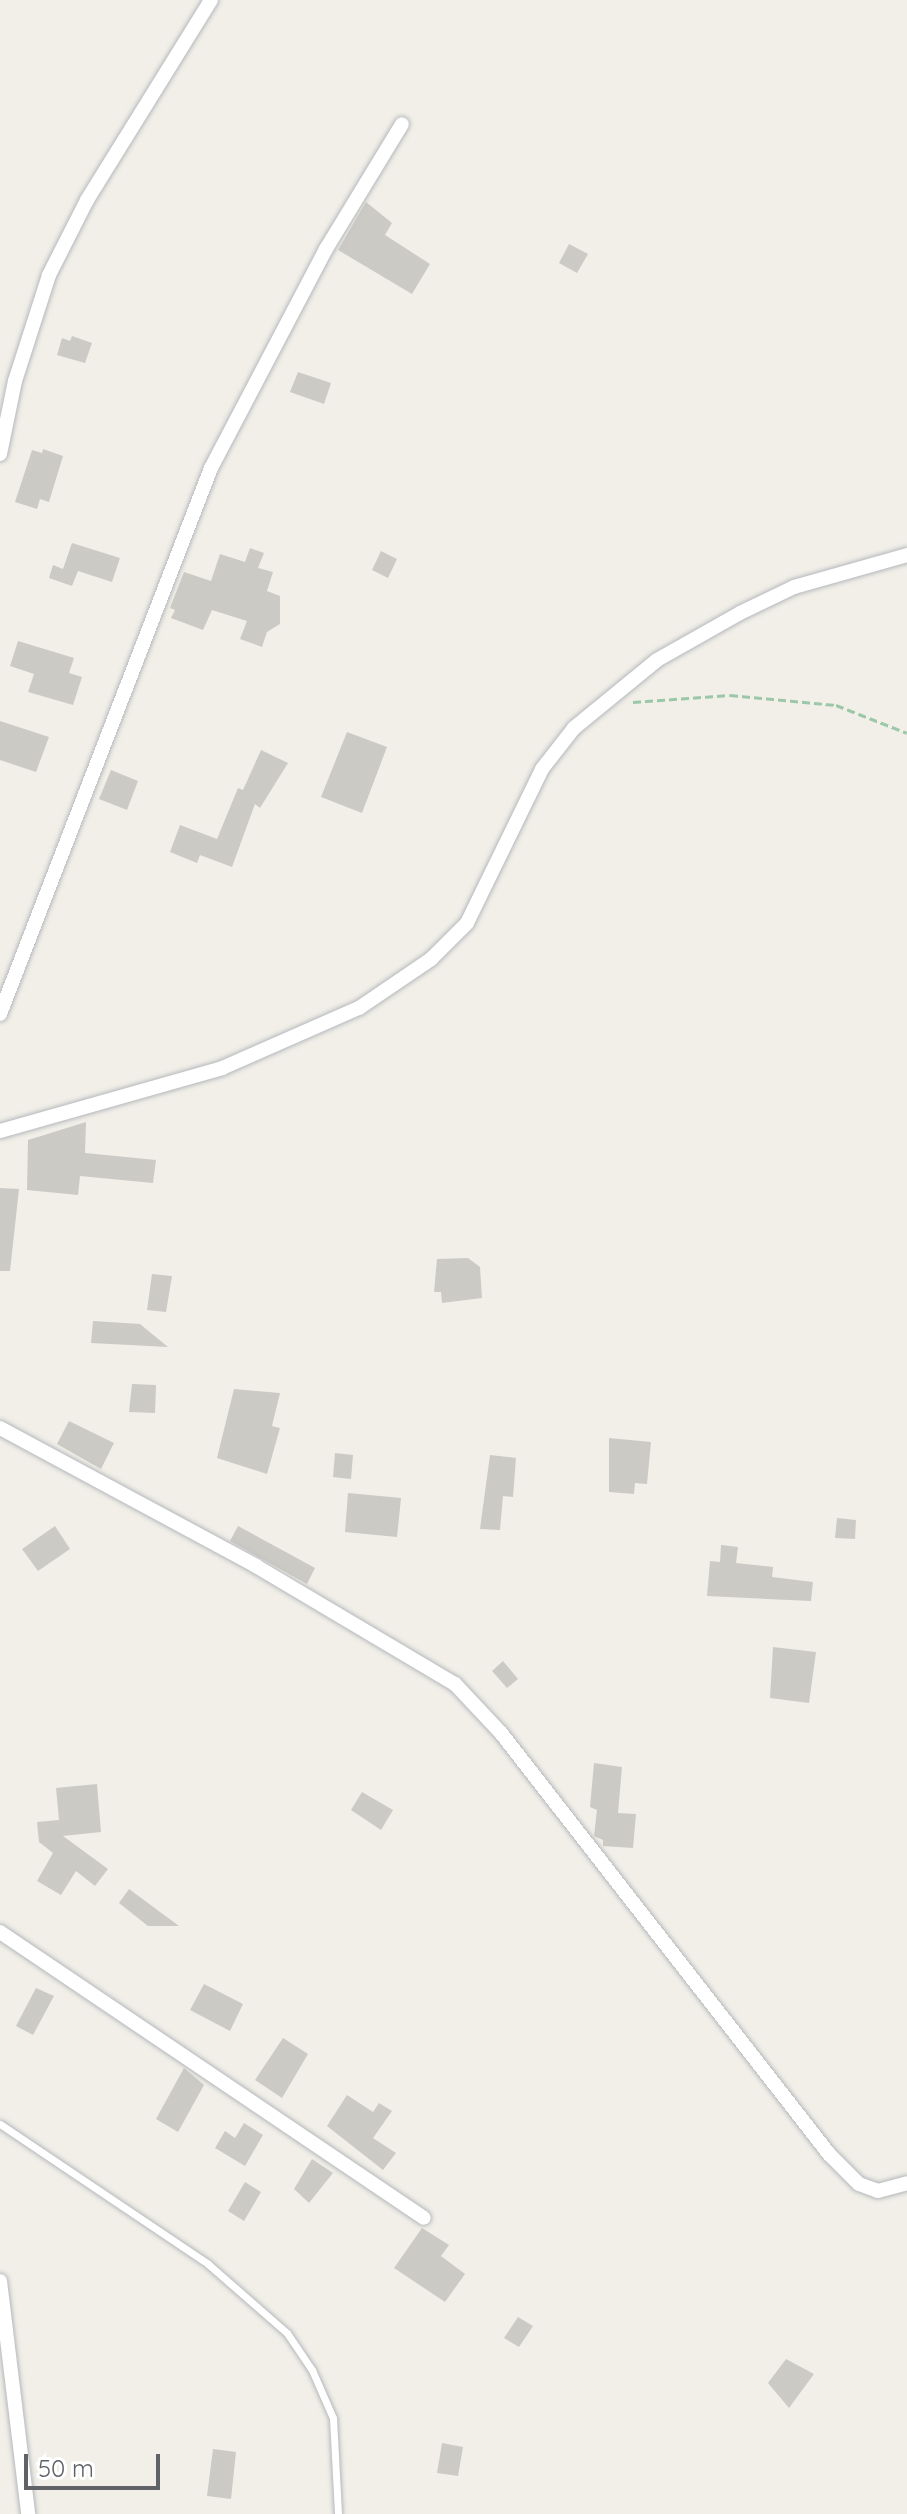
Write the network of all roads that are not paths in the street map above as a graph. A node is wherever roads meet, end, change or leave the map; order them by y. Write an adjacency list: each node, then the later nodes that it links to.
1 (211, 0): 3 (street)
2 (402, 124): 5 (street)
3 (0, 454)
4 (907, 555): 6 (street)
5 (0, 1014)
6 (0, 1131)
7 (0, 1428): 10 (street)
8 (0, 1932): 11 (street)
9 (0, 2124): 14 (lane)
10 (907, 2183)
11 (424, 2218)
12 (0, 2281): 13 (street)
13 (28, 2514)
14 (338, 2514)

